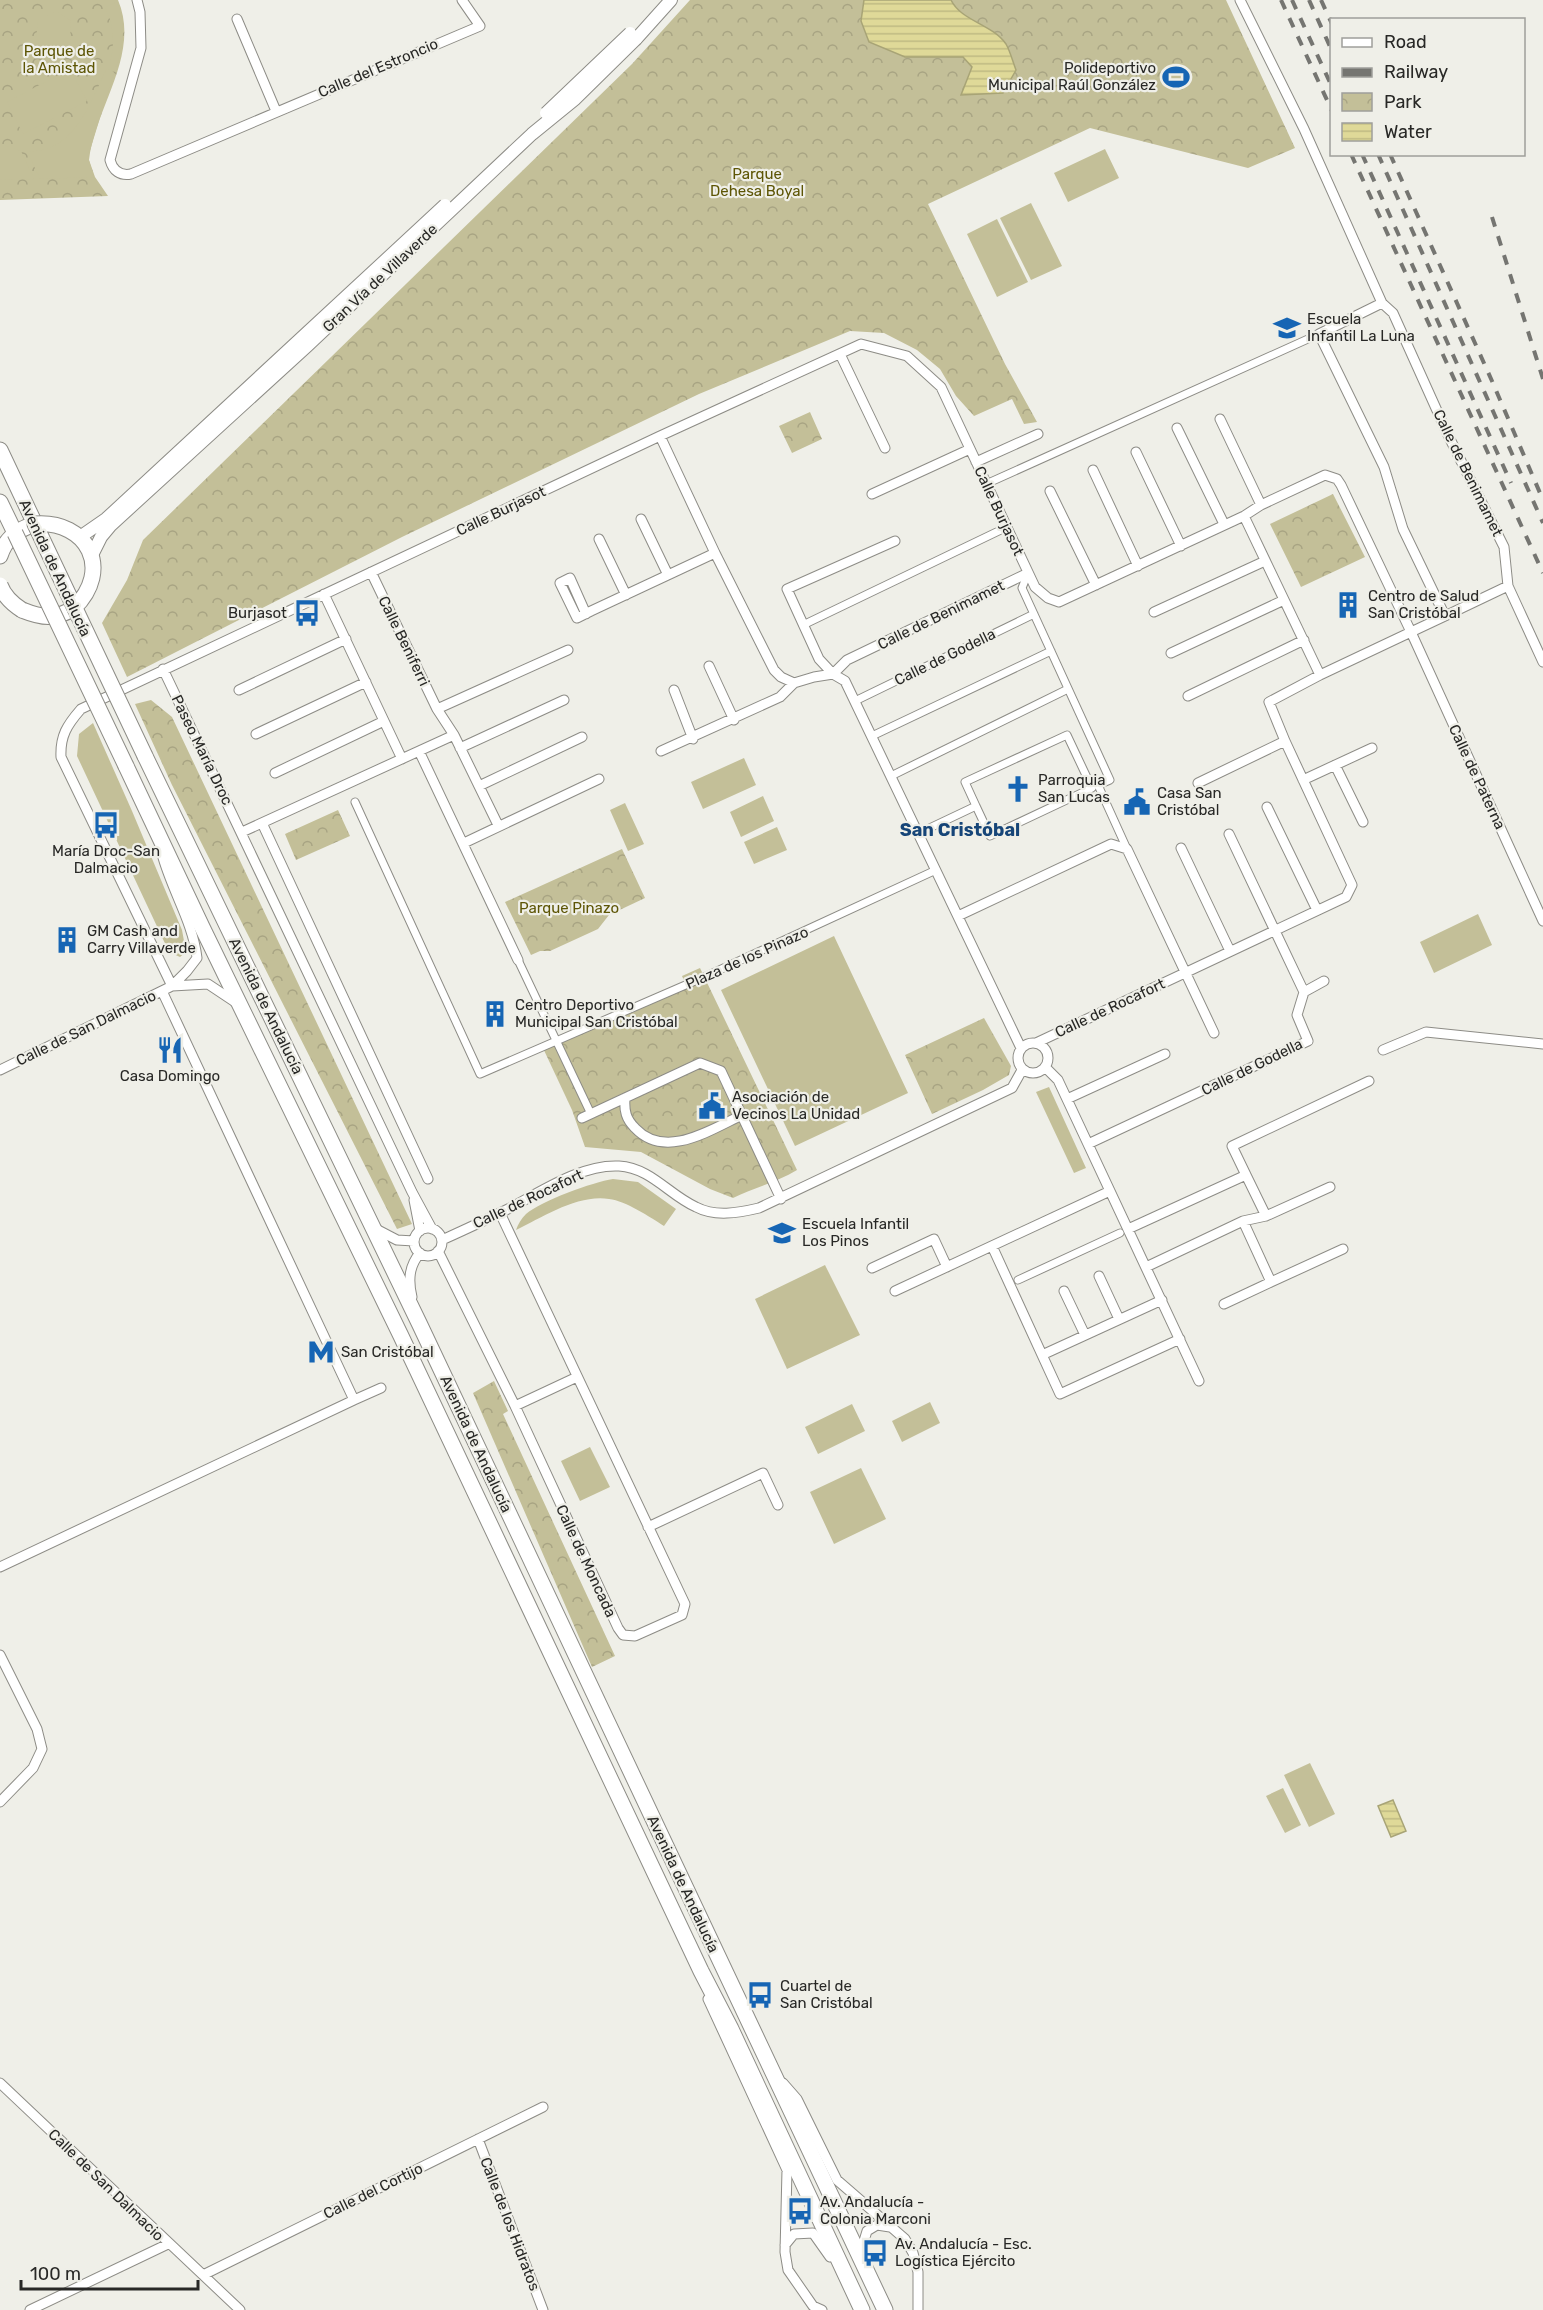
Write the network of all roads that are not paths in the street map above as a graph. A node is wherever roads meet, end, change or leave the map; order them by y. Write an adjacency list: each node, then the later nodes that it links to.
1 (137, 0): 8 (street, Calle del Estroncio)
2 (462, 0): 8 (street, Calle del Estroncio)
3 (661, 0): 7 (street, Gran Vía de Villaverde)
4 (672, 0): 7 (street, Gran Vía de Villaverde)
5 (1240, 0): 9 (street, Calle de Benimamet)
6 (237, 19): 8 (street)
7 (633, 36): 33 (street, Gran Vía de Villaverde, bridge); 39 (street, Gran Vía de Villaverde, bridge)
8 (276, 111)
9 (1382, 303): 10 (street); 47 (street, Calle de Benimamet)
10 (1319, 334): 22 (street); 56 (street)
11 (840, 354): 15 (street, Calle Burjasot); 16 (street); 17 (street, Calle Burjasot)
12 (1220, 419): 26 (street)
13 (1177, 428): 30 (street)
14 (1038, 434): 20 (street)
15 (660, 436): 37 (street); 42 (street, Calle Burjasot)
16 (885, 448)
17 (970, 448): 20 (street, Calle Burjasot); 24 (street, Calle Burjasot)
18 (0, 450): 29 (main road, Avenida de Andalucía)
19 (1136, 452): 36 (street)
20 (976, 462): 22 (street, Calle Burjasot)
21 (1093, 470): 41 (street)
22 (986, 484): 31 (street, Calle Burjasot)
23 (1050, 491): 46 (street)
24 (872, 494)
25 (0, 502): 32 (main road, Avenida de Andalucía)
26 (1261, 505): 27 (street); 59 (street)
27 (1244, 516): 30 (street); 40 (street)
28 (641, 519): 44 (street)
29 (34, 524): 32 (main road); 33 (main road, bridge); 52 (main road, Avenida de Andalucía, bridge)
30 (1224, 524): 36 (street)
31 (1007, 527): 43 (street, Calle Burjasot); 58 (street)
32 (15, 533): 38 (main road); 57 (main road, Avenida de Andalucía, bridge)
33 (80, 537): 39 (main road, bridge)
34 (599, 539): 49 (street)
35 (895, 541): 58 (street)
36 (1181, 546): 41 (street)
37 (715, 554): 44 (street); 71 (street)
38 (0, 556)
39 (92, 557): 52 (main road, bridge)
40 (1265, 561): 50 (street); 53 (street)
41 (1138, 566): 46 (street)
42 (371, 572): 48 (street, Calle Burjasot); 78 (street, Calle Beniferri)
43 (1028, 573): 46 (street); 55 (street); 68 (street, Calle de Benimamet)
44 (668, 576): 49 (street)
45 (0, 585): 51 (main road, bridge)
46 (1096, 585)
47 (1508, 586): 56 (street); 65 (street)
48 (324, 594): 60 (street); 67 (street, Calle Burjasot)
49 (626, 595): 54 (street)
50 (1284, 600): 61 (street); 64 (street)
51 (7, 605): 57 (main road, bridge)
52 (74, 608): 57 (main road); 151 (main road, Avenida de Andalucía, bridge)
53 (1154, 612)
54 (586, 614)
55 (1035, 614): 63 (street); 77 (street, Calle de Godella)
56 (1445, 616): 59 (street)
57 (55, 617): 106 (main road, Avenida de Andalucía, bridge)
58 (803, 625): 68 (street)
59 (1411, 632): 69 (street, Calle de Rocafort); 116 (street, Calle de Paterna)
60 (346, 639): 70 (street); 73 (street)
61 (1304, 640): 69 (street); 75 (street)
62 (568, 650): 78 (street)
63 (1051, 651): 72 (street); 83 (street)
64 (1171, 653)
65 (1543, 662)
66 (709, 666): 79 (street)
67 (163, 669): 107 (street, Paseo María Droc); 122 (street)
68 (833, 674): 71 (street); 77 (street)
69 (1320, 675): 86 (street, Calle de Rocafort)
70 (366, 682): 80 (street); 81 (street)
71 (795, 683): 79 (street)
72 (1068, 689): 94 (street); 99 (street)
73 (239, 690)
74 (674, 690): 85 (street)
75 (1188, 696)
76 (564, 700): 87 (street)
77 (855, 700): 83 (street)
78 (437, 710): 82 (street, Calle Beniferri)
79 (734, 720): 85 (street)
80 (384, 721): 91 (street); 93 (street)
81 (256, 734)
82 (454, 735): 87 (street, Calle Beniferri); 89 (street)
83 (872, 736): 94 (street)
84 (582, 737): 98 (street)
85 (693, 739): 90 (street)
86 (1285, 741): 96 (street, Calle de Rocafort); 97 (street)
87 (460, 748): 98 (street, Calle Beniferri)
88 (1372, 748): 92 (street)
89 (419, 751): 91 (street); 110 (street)
90 (661, 751)
91 (402, 759): 104 (street)
92 (1335, 765): 96 (street); 103 (street)
93 (275, 773)
94 (891, 776): 108 (street)
95 (599, 779): 105 (street)
96 (1303, 780): 114 (street, Calle de Rocafort)
97 (1198, 783)
98 (479, 786): 105 (street, Calle Beniferri)
99 (1095, 786): 101 (street); 101 (street); 112 (street)
100 (355, 802): 127 (street, Plaza de los Pinazo)
101 (976, 806): 108 (street)
102 (1267, 807): 114 (street)
103 (1363, 822)
104 (262, 823): 107 (street); 143 (street)
105 (498, 825): 110 (street)
106 (156, 831): 122 (street, Calle de San Dalmacio); 125 (main road, Avenida de Andalucía)
107 (242, 832): 146 (street, Paseo María Droc)
108 (919, 833): 113 (street)
109 (1229, 834): 117 (street)
110 (464, 843): 119 (street)
111 (1181, 848): 118 (street)
112 (1126, 849): 115 (street); 120 (street)
113 (936, 870): 115 (street); 127 (street, Plaza de los Pinazo)
114 (1317, 910): 117 (street, Calle de Rocafort)
115 (958, 916): 130 (street)
116 (1543, 921)
117 (1275, 930): 118 (street, Calle de Rocafort); 124 (street)
118 (1230, 951): 120 (street, Calle de Rocafort)
119 (518, 960): 127 (street)
120 (1185, 972): 126 (street); 128 (street, Calle de Rocafort)
121 (1324, 981): 124 (street)
122 (172, 986): 123 (street, Calle de San Dalmacio); 125 (street, Calle de San Dalmacio)
123 (162, 990): 134 (street, Calle de San Dalmacio); 179 (street)
124 (1304, 992): 141 (street, Calle de Godella)
125 (240, 1005): 186 (main road, Avenida de Andalucía)
126 (1214, 1034)
127 (557, 1041): 140 (street)
128 (1036, 1043): 130 (street); 133 (street)
129 (1543, 1044): 131 (street)
130 (1022, 1048): 135 (street)
131 (1383, 1050)
132 (1165, 1054): 138 (street)
133 (1046, 1068): 135 (street); 138 (street)
134 (0, 1070)
135 (1022, 1070): 147 (street, Calle de Rocafort)
136 (1369, 1081): 142 (street)
137 (626, 1098): 139 (street); 139 (street); 140 (street)
138 (1067, 1099): 141 (street)
139 (742, 1115): 147 (street)
140 (587, 1116)
141 (1088, 1144): 145 (street)
142 (1246, 1175): 149 (street); 154 (street)
143 (428, 1179)
144 (1330, 1187): 149 (street)
145 (1110, 1191): 154 (street); 157 (street)
146 (412, 1192): 152 (street, Paseo María Droc); 153 (street, Paseo María Droc)
147 (781, 1199): 148 (street, Calle de Rocafort)
148 (500, 1213): 155 (street, Calle de Rocafort); 176 (street, Calle de Moncada)
149 (1266, 1216): 150 (street)
150 (1243, 1221): 162 (street); 166 (street)
151 (372, 1227): 156 (street); 172 (main road, Avenida de Andalucía)
152 (432, 1229): 153 (street); 155 (street)
153 (420, 1231): 156 (street)
154 (1124, 1231): 162 (street); 165 (street)
155 (441, 1240): 159 (street)
156 (414, 1241): 160 (street)
157 (992, 1246): 161 (street); 175 (street)
158 (1343, 1249): 166 (street)
159 (438, 1251): 160 (street); 180 (street, Calle de Moncada)
160 (420, 1253): 172 (street)
161 (947, 1267): 163 (street); 167 (street)
162 (1146, 1267): 169 (street)
163 (872, 1268)
164 (1099, 1276): 171 (street)
165 (1018, 1280)
166 (1271, 1282): 170 (street)
167 (896, 1291)
168 (1064, 1291): 173 (street)
169 (1162, 1300): 171 (street); 174 (street)
170 (1224, 1304)
171 (1119, 1319): 173 (street)
172 (420, 1325): 187 (main road, Avenida de Andalucía)
173 (1085, 1335): 175 (street)
174 (1180, 1339): 175 (street); 177 (street)
175 (1042, 1355)
176 (577, 1377): 180 (street); 182 (street, Calle de Moncada)
177 (1199, 1381)
178 (381, 1388): 179 (street)
179 (354, 1400): 183 (street)
180 (515, 1406): 182 (street, Calle de Moncada)
181 (778, 1505): 182 (street)
182 (648, 1527)
183 (0, 1567)
184 (0, 1655): 185 (street)
185 (0, 1802)
186 (701, 1971): 193 (street, Avenida de Andalucía); 201 (main road, Avenida de Andalucía)
187 (774, 2073): 191 (street); 194 (main road, Avenida de Andalucía)
188 (0, 2083): 192 (street, Calle de San Dalmacio)
189 (543, 2107): 190 (street, Calle del Cortijo)
190 (478, 2139): 195 (street, Calle del Cortijo); 199 (street, Calle de los Hidratos)
191 (892, 2227): 194 (street); 203 (street)
192 (168, 2244): 195 (street, Calle de San Dalmacio); 197 (street)
193 (785, 2245): 196 (street, Avenida de Andalucía); 200 (street)
194 (860, 2257): 202 (main road, Avenida de Andalucía)
195 (203, 2274): 198 (street, Calle de San Dalmacio)
196 (813, 2308)
197 (30, 2310)
198 (240, 2310)
199 (543, 2310)
200 (854, 2310)
201 (862, 2310)
202 (885, 2310)
203 (918, 2310)

